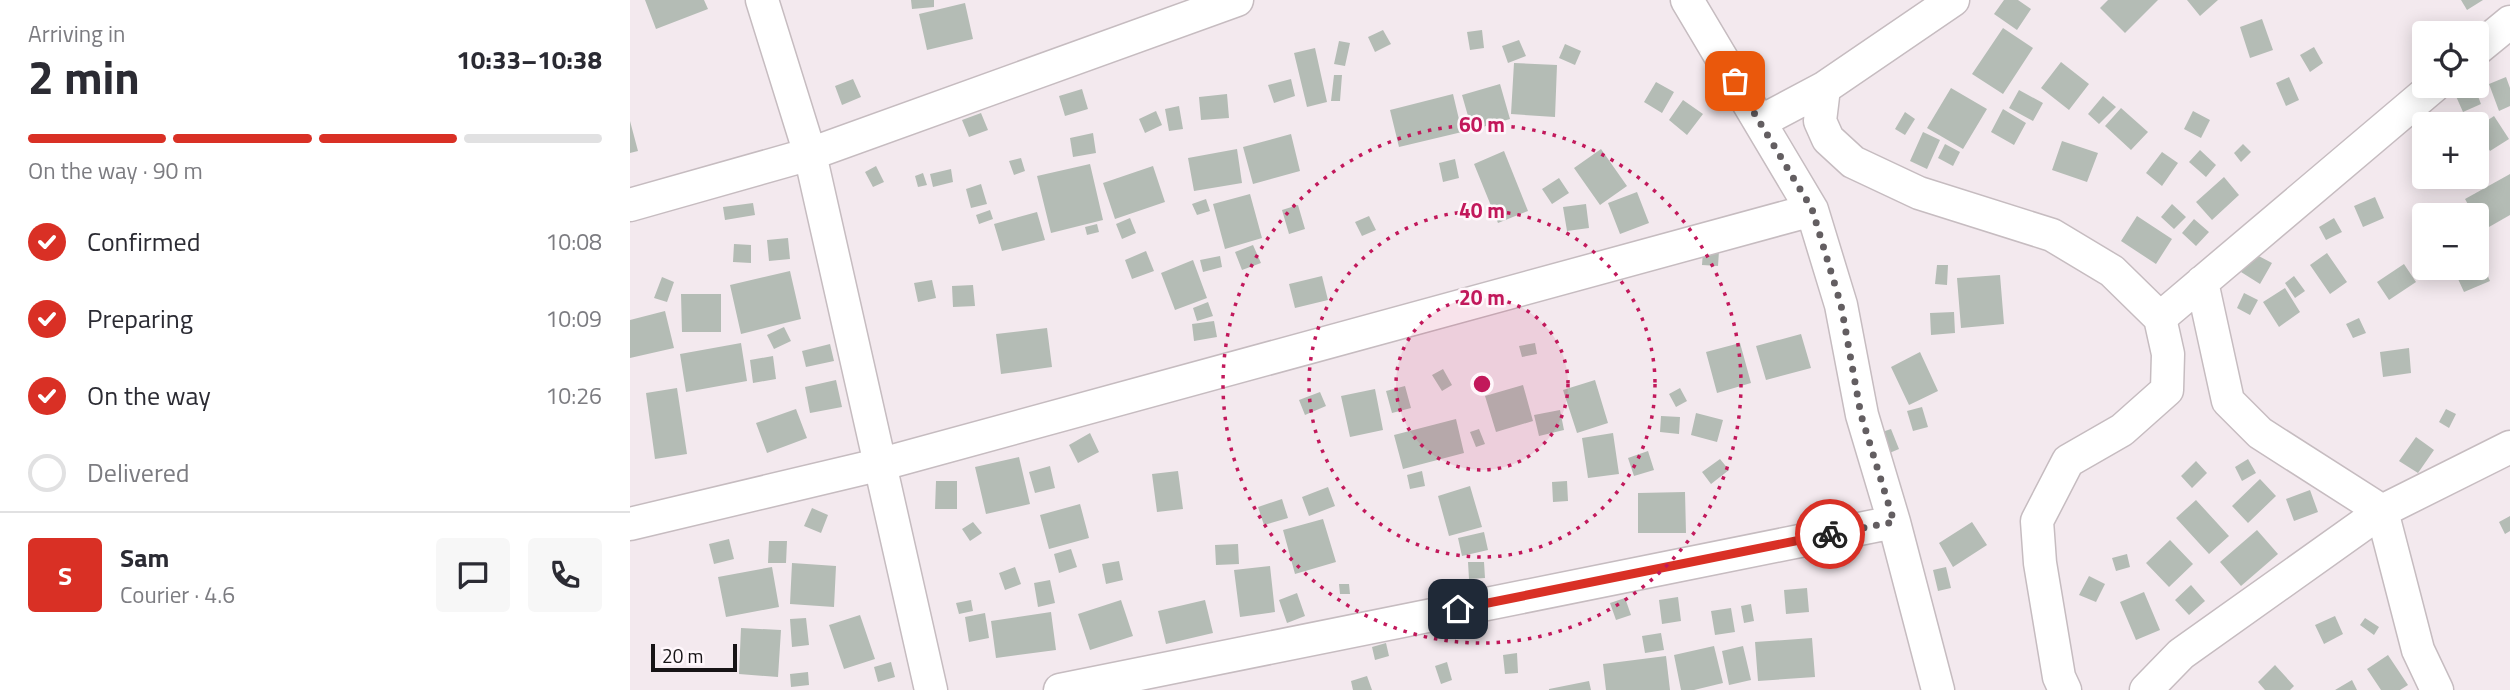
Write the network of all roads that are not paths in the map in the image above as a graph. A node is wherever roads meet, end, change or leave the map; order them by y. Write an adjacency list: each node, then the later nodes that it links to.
1 (762, 0): 10 (street)
2 (1237, 0): 10 (street)
3 (1687, 0): 9 (street)
4 (1953, 0): 7 (street)
5 (2510, 22): 6 (street)
6 (2489, 39)
7 (1824, 88): 9 (street); 14 (street)
8 (2420, 98): 13 (street)
9 (1760, 122): 12 (street)
10 (810, 154): 11 (street); 16 (street)
11 (630, 205)
12 (1812, 209): 16 (street); 18 (street)
13 (2202, 282): 14 (street); 17 (street)
14 (2160, 318): 23 (street)
15 (2510, 447): 17 (street)
16 (882, 464): 19 (street); 20 (street)
17 (2382, 511): 24 (street); 25 (street)
18 (1894, 522): 21 (street); 22 (street)
19 (630, 524)
20 (931, 690)
21 (1060, 690)
22 (1938, 690)
23 (2065, 690)
24 (2146, 690)
25 (2437, 690)

